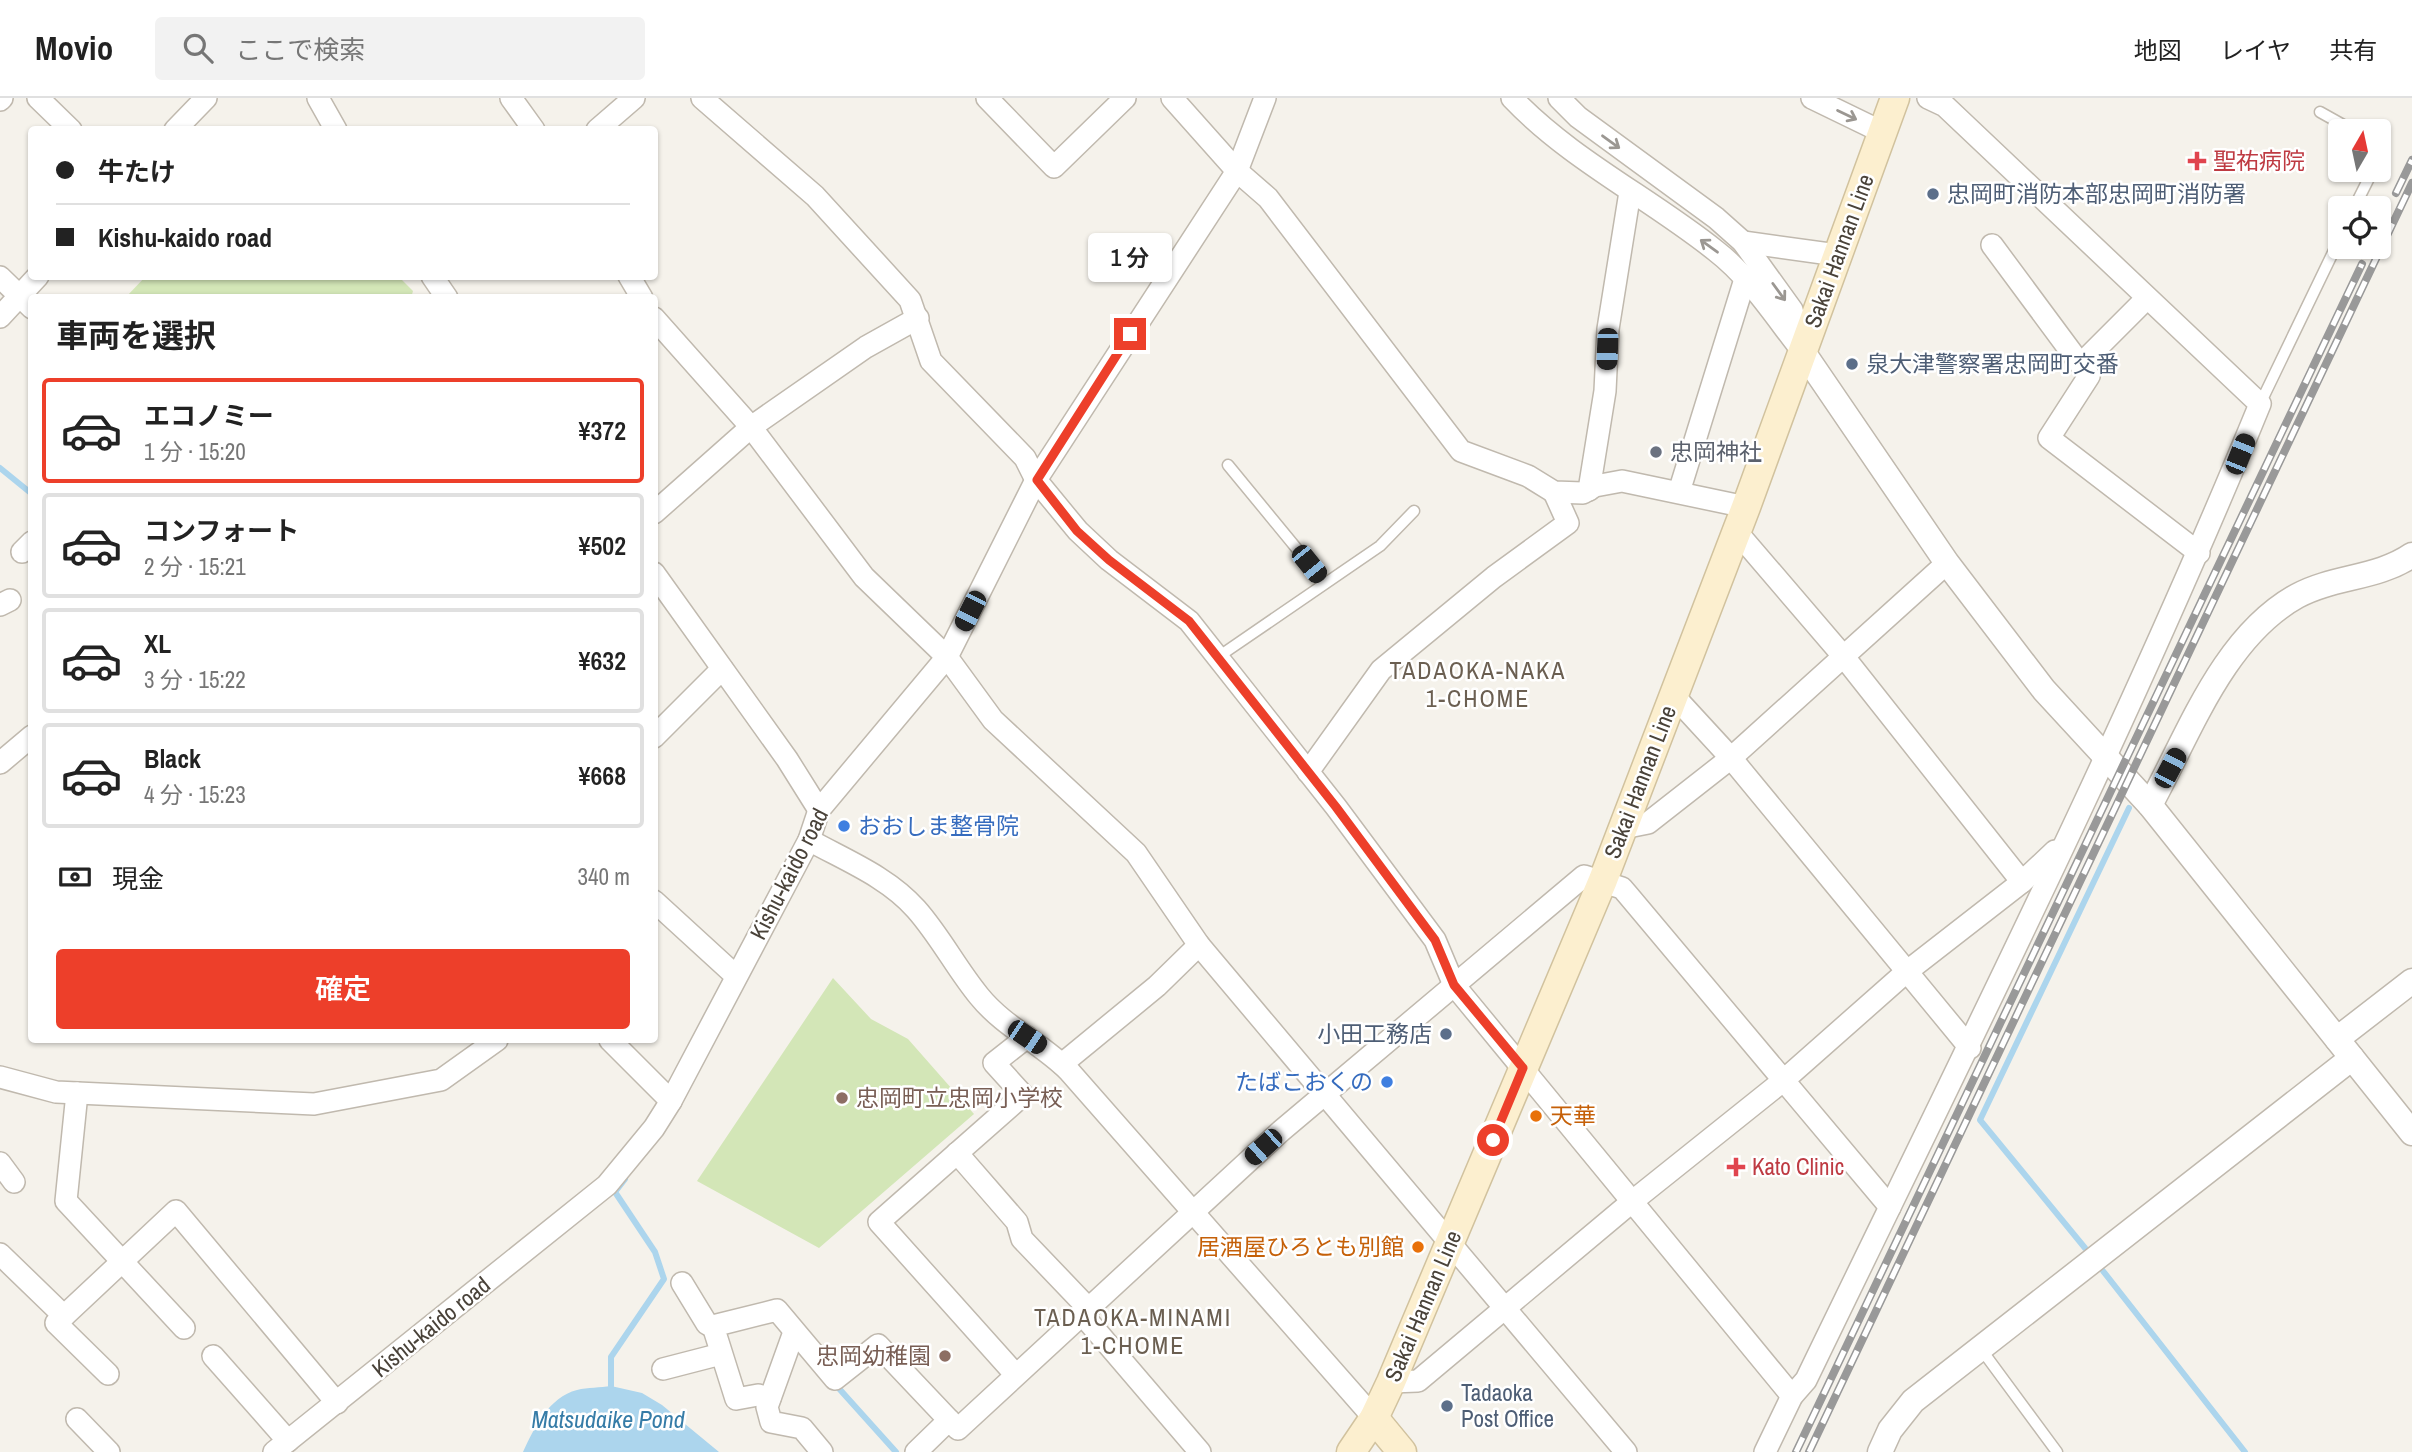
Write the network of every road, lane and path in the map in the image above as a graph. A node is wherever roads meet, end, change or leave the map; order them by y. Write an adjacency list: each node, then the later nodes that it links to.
1 (38, 98): 19 (street)
2 (205, 98): 20 (street)
3 (318, 98): 21 (street)
4 (511, 98): 22 (street)
5 (634, 98): 23 (street)
6 (702, 98): 36 (street)
7 (987, 98): 8 (street)
8 (1125, 98)
9 (1172, 98): 25 (street)
10 (1265, 98): 25 (street, Kishu-kaido road)
11 (1512, 98): 18 (street)
12 (1812, 98): 24 (street, one-way to 24)
13 (1895, 98): 24 (main road, Sakai Hannan Line)
14 (1928, 98): 33 (street)
15 (1561, 100): 18 (street); 27 (street, one-way to 27)
16 (2320, 112): 17 (lane)
17 (2333, 119)
18 (1542, 125): 26 (street)
19 (67, 126)
20 (179, 126)
21 (334, 126)
22 (531, 126)
23 (602, 126)
24 (1882, 132): 29 (main road, Sakai Hannan Line)
25 (1237, 171): 43 (street, Kishu-kaido road); 45 (street)
26 (1630, 192): 32 (street, one-way to 26); 44 (street)
27 (1743, 242): 29 (street); 38 (street, one-way to 38)
28 (1992, 245): 39 (street)
29 (1837, 255): 38 (main road, Sakai Hannan Line)
30 (2330, 259): 40 (lane)
31 (0, 277): 34 (street)
32 (1745, 279): 38 (street); 46 (street)
33 (2147, 298): 39 (street); 40 (street)
34 (26, 302): 35 (street)
35 (0, 317)
36 (918, 318): 41 (street); 43 (street)
37 (658, 322): 41 (street)
38 (1803, 352): 49 (main road, Sakai Hannan Line); 52 (street)
39 (2081, 364): 50 (street)
40 (2260, 404): 50 (street)
41 (751, 427): 47 (street); 55 (street)
42 (1228, 464): 54 (lane)
43 (1037, 480): 55 (street, Kishu-kaido road); 56 (street)
44 (1589, 490): 45 (street); 46 (street)
45 (1554, 492): 65 (street)
46 (1679, 492): 49 (street)
47 (658, 509)
48 (1414, 511): 54 (lane)
49 (1741, 519): 57 (street); 59 (main road, Sakai Hannan Line)
50 (2199, 553): 62 (street)
51 (2412, 555): 66 (street)
52 (1947, 563): 57 (street); 62 (street)
53 (658, 579): 58 (street)
54 (1325, 583): 56 (lane)
55 (947, 657): 67 (street, Kishu-kaido road); 74 (street)
56 (1218, 657): 65 (street)
57 (1844, 657): 63 (street); 72 (street)
58 (722, 668): 60 (street); 67 (street)
59 (1674, 695): 63 (street); 68 (main road, Sakai Hannan Line)
60 (658, 733)
61 (28, 739): 64 (street)
62 (2105, 754): 66 (street); 70 (street)
63 (1731, 758): 68 (street); 75 (street)
64 (0, 763)
65 (1308, 772): 78 (street)
66 (2150, 805): 83 (street)
67 (818, 810): 69 (street, Kishu-kaido road)
68 (1623, 828): 71 (main road, Sakai Hannan Line)
69 (809, 840): 76 (street, Kishu-kaido road); 79 (street)
70 (2062, 846): 72 (street); 82 (street)
71 (1603, 880): 78 (street); 85 (main road, Sakai Hannan Line); 87 (street)
72 (2022, 882): 75 (street)
73 (658, 905): 76 (street)
74 (1199, 945): 84 (street); 89 (street)
75 (1905, 973): 82 (street); 87 (street)
76 (736, 976): 91 (street, Kishu-kaido road)
77 (2412, 981): 83 (street)
78 (1454, 985): 85 (street); 89 (street)
79 (1027, 1037): 84 (street); 93 (street)
80 (492, 1043): 88 (street)
81 (613, 1043): 91 (street)
82 (1970, 1048): 97 (street)
83 (2344, 1048): 92 (street); 109 (street)
84 (1062, 1064): 98 (street)
85 (1523, 1068): 96 (street); 99 (main road, Sakai Hannan Line)
86 (8, 1080): 88 (street); 90 (street)
87 (1784, 1080): 96 (street); 97 (street)
88 (77, 1093): 101 (street)
89 (1326, 1095): 98 (street); 99 (street)
90 (0, 1097)
91 (671, 1101): 118 (street, Kishu-kaido road)
92 (2412, 1133)
93 (957, 1153): 104 (street); 114 (street)
94 (0, 1163): 95 (street)
95 (14, 1182)
96 (1633, 1200): 103 (street); 116 (street)
97 (1890, 1207): 116 (street)
98 (1194, 1209): 104 (street); 119 (street)
99 (1450, 1242): 103 (street); 115 (main road, Sakai Hannan Line)
100 (0, 1254): 105 (street)
101 (122, 1261): 105 (street); 107 (street); 118 (street)
102 (682, 1283): 106 (street)
103 (1505, 1309): 115 (street); 129 (street)
104 (1084, 1310): 114 (street); 126 (street)
105 (64, 1315): 113 (street)
106 (713, 1326): 108 (street); 110 (street)
107 (184, 1328)
108 (794, 1332): 117 (street); 121 (street)
109 (1981, 1349): 131 (street); 132 (lane)
110 (721, 1354): 112 (street); 117 (street)
111 (213, 1356): 122 (street)
112 (663, 1369)
113 (108, 1374)
114 (1015, 1374): 121 (street)
115 (1391, 1382): 119 (main road, Sakai Hannan Line)
116 (1792, 1396): 130 (street)
117 (770, 1398): 123 (street)
118 (337, 1403): 122 (street, Kishu-kaido road)
119 (1374, 1418): 127 (main road, Sakai Hannan Line); 128 (main road)
120 (77, 1419): 124 (street)
121 (949, 1420): 125 (street)
122 (281, 1447)
123 (820, 1451)
124 (109, 1452)
125 (916, 1452)
126 (1200, 1452)
127 (1351, 1452)
128 (1402, 1452)
129 (1626, 1452)
130 (1765, 1452)
131 (1880, 1452)
132 (2057, 1452)

